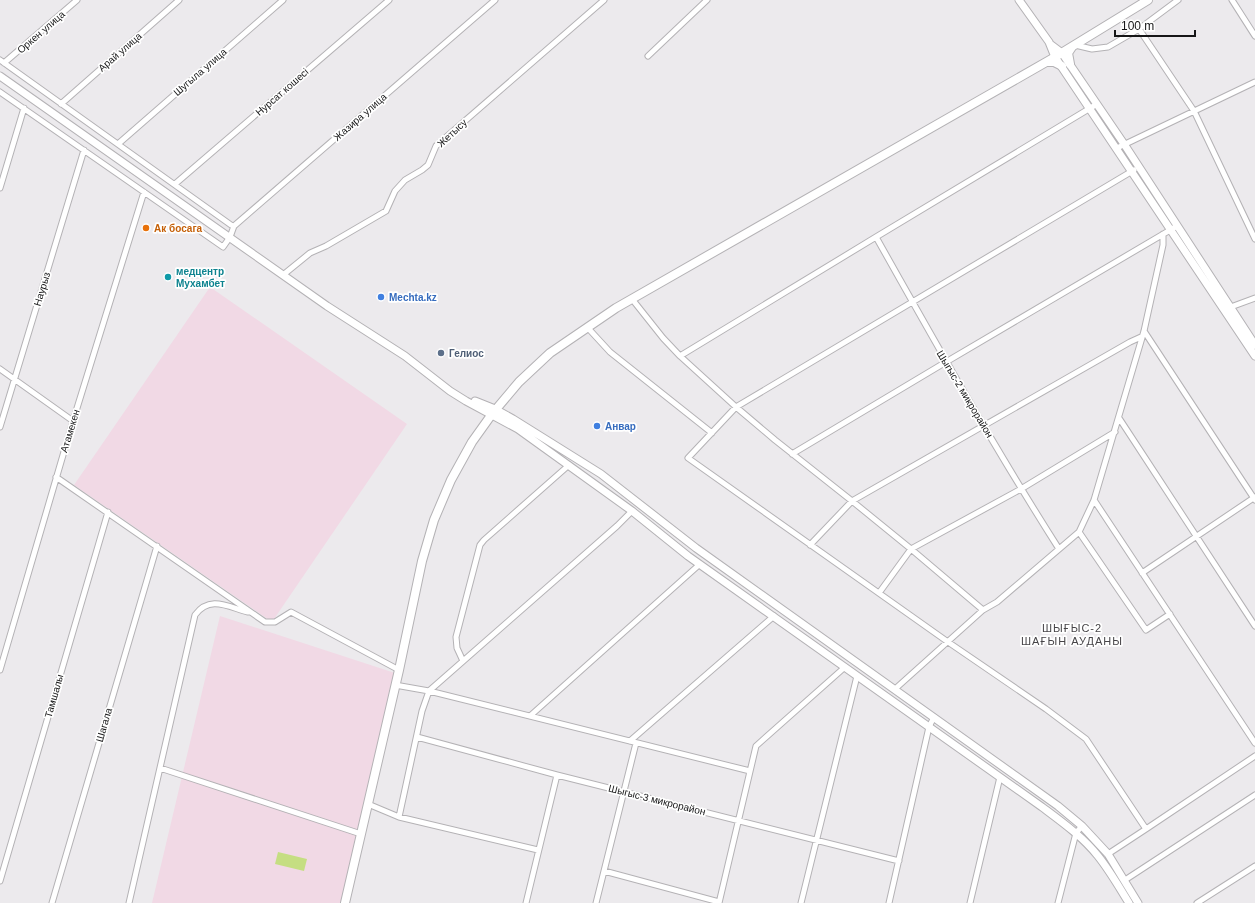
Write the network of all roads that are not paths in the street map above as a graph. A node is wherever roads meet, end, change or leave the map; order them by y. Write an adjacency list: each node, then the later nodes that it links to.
1 (77, 0): 17 (street, Оркен улица)
2 (179, 0): 23 (street, Арай улица)
3 (283, 0): 27 (street, Шугыла улица)
4 (389, 0): 33 (street, Нурсат кошесi)
5 (495, 0): 36 (street, Жазира улица)
6 (604, 0): 42 (street, Жетысу)
7 (707, 0): 16 (street)
8 (1019, 0): 15 (main road)
9 (1148, 0): 14 (main road)
10 (1178, 0): 12 (street)
11 (1232, 0): 13 (street)
12 (1139, 29): 14 (street); 26 (street)
13 (1255, 36)
14 (1073, 46): 15 (main road); 19 (main road)
15 (1059, 55): 18 (main road); 19 (main road)
16 (648, 56)
17 (2, 62): 23 (street)
18 (1047, 62): 19 (main road); 43 (main road)
19 (1066, 65): 24 (main road)
20 (0, 76): 39 (main road)
21 (1255, 82): 26 (street)
22 (0, 92): 25 (street)
23 (61, 104): 27 (street)
24 (1094, 106): 28 (main road); 29 (main road); 40 (street)
25 (24, 108): 30 (street); 34 (street)
26 (1194, 111): 28 (street); 41 (street)
27 (118, 144): 33 (street)
28 (1124, 144): 29 (street); 31 (main road)
29 (1117, 148): 32 (main road)
30 (84, 150): 35 (street); 55 (street, Наурыз)
31 (1138, 167): 32 (street); 37 (main road)
32 (1132, 171): 37 (main road); 45 (street)
33 (175, 184): 36 (street)
34 (0, 188)
35 (144, 192): 39 (street); 59 (street, Атамекен)
36 (234, 226): 39 (street, Жазира улица)
37 (1174, 228): 38 (street); 46 (main road)
38 (1163, 234): 48 (street); 53 (street)
39 (230, 237): 42 (main road)
40 (876, 237): 45 (street, Шыгыс-2 микрорайон); 51 (street)
41 (1255, 239)
42 (283, 275): 57 (main road)
43 (632, 298): 47 (main road); 51 (street)
44 (1255, 298): 46 (street)
45 (912, 301): 53 (street, Шыгыс-2 микрорайон); 56 (street)
46 (1226, 308): 50 (main road); 52 (main road)
47 (587, 327): 57 (main road); 63 (street)
48 (1144, 331): 49 (street); 68 (street)
49 (1141, 338): 58 (street); 60 (street)
50 (1255, 346)
51 (680, 356): 56 (street)
52 (1255, 356)
53 (946, 362): 60 (street, Шыгыс-2 микрорайон); 64 (street)
54 (0, 369): 55 (street)
55 (15, 379): 59 (street); 61 (street, Наурыз)
56 (736, 407): 63 (street); 64 (street)
57 (493, 411): 65 (main road); 77 (main road); 93 (main road)
58 (1119, 418): 62 (street); 74 (street)
59 (73, 421): 66 (street, Атамекен)
60 (984, 425): 67 (street, Шыгыс-2 микрорайон); 70 (street)
61 (0, 427)
62 (1115, 432): 67 (street); 69 (street)
63 (712, 434): 75 (street)
64 (792, 454): 70 (street)
65 (569, 465): 71 (main road); 90 (street)
66 (56, 477): 72 (street); 92 (street, Атамекен)
67 (1021, 489): 78 (street); 79 (street, Шыгыс-2 микрорайон)
68 (1254, 499): 74 (street)
69 (1094, 500): 73 (street); 82 (street)
70 (852, 501): 75 (street); 78 (street)
71 (632, 511): 80 (main road); 90 (street)
72 (108, 512): 76 (street); 126 (street, Тамшалы)
73 (1079, 532): 79 (street); 86 (street)
74 (1196, 537): 82 (street); 88 (street)
75 (810, 545): 83 (street)
76 (157, 546): 85 (street); 128 (street, Шагала)
77 (696, 548): 80 (main road); 96 (main road)
78 (911, 549): 83 (street); 84 (street)
79 (1059, 549): 84 (street)
80 (688, 556): 81 (main road)
81 (700, 564): 87 (main road); 98 (street)
82 (1142, 573): 86 (street)
83 (878, 593): 89 (street)
84 (983, 610): 89 (street)
85 (254, 614): 93 (street); 106 (street)
86 (1170, 614): 104 (street)
87 (774, 616): 91 (main road); 102 (street)
88 (1255, 626)
89 (948, 642): 96 (street); 116 (street)
90 (463, 661): 97 (street)
91 (845, 667): 94 (main road); 107 (street)
92 (0, 670)
93 (399, 670): 95 (main road)
94 (857, 676): 100 (main road); 119 (street)
95 (395, 685): 97 (street); 112 (main road)
96 (895, 689): 99 (main road)
97 (428, 691): 98 (street); 101 (street)
98 (530, 716): 102 (street)
99 (934, 717): 100 (street); 115 (main road)
100 (929, 727): 109 (main road); 122 (street)
101 (417, 737): 108 (street, Шыгыс-3 микрорайон); 113 (street)
102 (630, 741): 103 (street)
103 (636, 743): 107 (street); 110 (street)
104 (1255, 743)
105 (1255, 756): 116 (street)
106 (160, 768): 118 (street); 129 (street)
107 (750, 771): 114 (street)
108 (557, 775): 110 (street, Шыгыс-3 микрорайон); 120 (street)
109 (1000, 777): 117 (main road); 135 (street)
110 (624, 792): 114 (street, Шыгыс-3 микрорайон); 124 (street)
111 (1255, 795): 125 (street)
112 (368, 804): 113 (street); 118 (main road)
113 (398, 817): 120 (street)
114 (739, 821): 119 (street, Шыгыс-3 микрорайон); 127 (street)
115 (1082, 826): 117 (street); 121 (main road)
116 (1146, 829): 121 (street)
117 (1076, 833): 136 (street); 137 (main road)
118 (361, 834): 130 (main road)
119 (817, 840): 122 (street, Шыгыс-3 микрорайон); 133 (street)
120 (538, 850): 131 (street)
121 (1108, 854): 125 (main road)
122 (899, 861): 134 (street)
123 (1255, 866): 139 (street)
124 (604, 871): 127 (street); 132 (street)
125 (1125, 880): 138 (main road)
126 (0, 881)
127 (719, 902)
128 (52, 903)
129 (129, 903)
130 (345, 903)
131 (526, 903)
132 (596, 903)
133 (801, 903)
134 (889, 903)
135 (970, 903)
136 (1058, 903)
137 (1129, 903)
138 (1138, 903)
139 (1196, 903)

